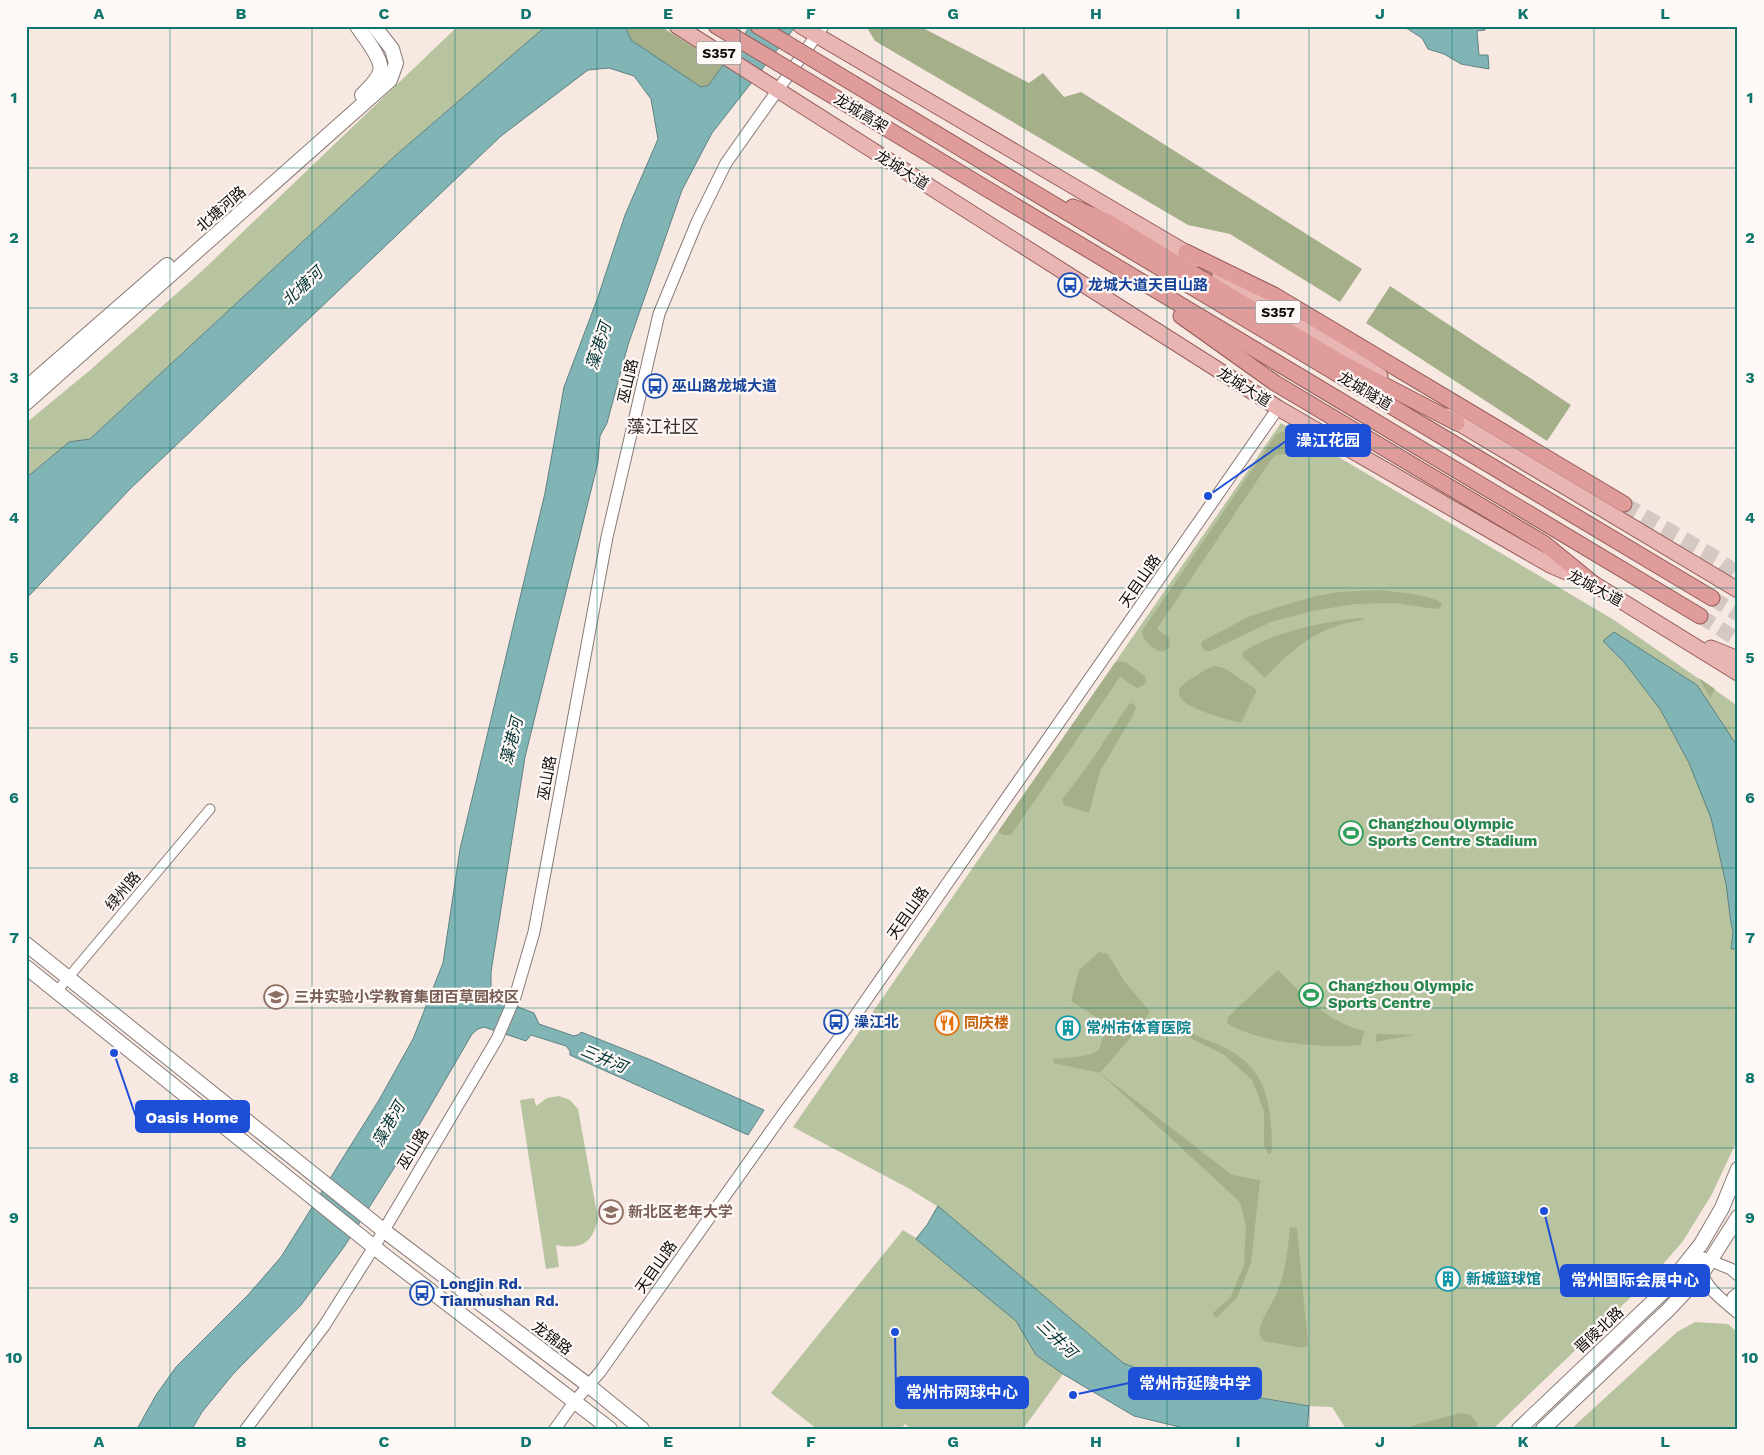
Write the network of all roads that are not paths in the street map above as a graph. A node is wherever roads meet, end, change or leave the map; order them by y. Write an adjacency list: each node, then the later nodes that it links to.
1 (357, 26): 12 (main road, 北塘河路)
2 (374, 26): 13 (main road, 北塘河路)
3 (677, 26): 8 (main road, 龙城大道 / S357)
4 (716, 26): 10 (highway, 龙城高架, bridge)
5 (758, 26): 9 (highway, 龙城高架, bridge)
6 (802, 27): 7 (main road)
7 (821, 31): 8 (street, 巫山路); 11 (main road, S357)
8 (778, 91): 14 (main road, 龙城大道 / S357); 33 (street, 巫山路)
9 (1018, 183): 15 (highway); 21 (highway, 龙城隧道)
10 (1007, 200): 19 (highway); 22 (highway, 龙城隧道)
11 (1186, 252): 15 (main road, S357); 16 (highway)
12 (26, 388)
13 (26, 403)
14 (1278, 408): 19 (main road, 龙城大道 / S357); 41 (street, 天目山路)
15 (1458, 423): 17 (main road, S357)
16 (1624, 504)
17 (1703, 569): 18 (main road); 20 (main road, S357)
18 (1738, 582)
19 (1594, 584): 23 (main road, 龙城大道 / S357)
20 (1738, 590)
21 (1712, 598)
22 (1700, 616)
23 (1675, 634): 24 (main road); 25 (main road, 龙城大道 / S357)
24 (1738, 659)
25 (1738, 673)
26 (210, 809): 29 (street, 绿州路)
27 (26, 944): 29 (main road, 龙锦路)
28 (26, 966): 30 (main road)
29 (68, 977): 30 (street, 绿州路); 33 (main road, 龙锦路)
30 (57, 991): 34 (main road)
31 (1738, 1169): 35 (main road, 晋陵北路)
32 (1738, 1217): 36 (main road)
33 (383, 1230): 34 (street, 巫山路); 41 (main road, 龙锦路)
34 (374, 1246): 42 (main road); 43 (street, 巫山路)
35 (1693, 1254): 36 (street); 37 (street); 47 (main road, 晋陵北路)
36 (1709, 1260): 37 (main road); 38 (street)
37 (1700, 1275): 40 (street); 48 (main road)
38 (1738, 1275)
39 (1738, 1293): 40 (street)
40 (1737, 1312)
41 (588, 1385): 42 (street, 天目山路); 46 (main road, 龙锦路)
42 (575, 1401): 44 (street, 天目山路); 45 (main road)
43 (246, 1429)
44 (555, 1429)
45 (610, 1429)
46 (642, 1429)
47 (1518, 1429)
48 (1543, 1429)

